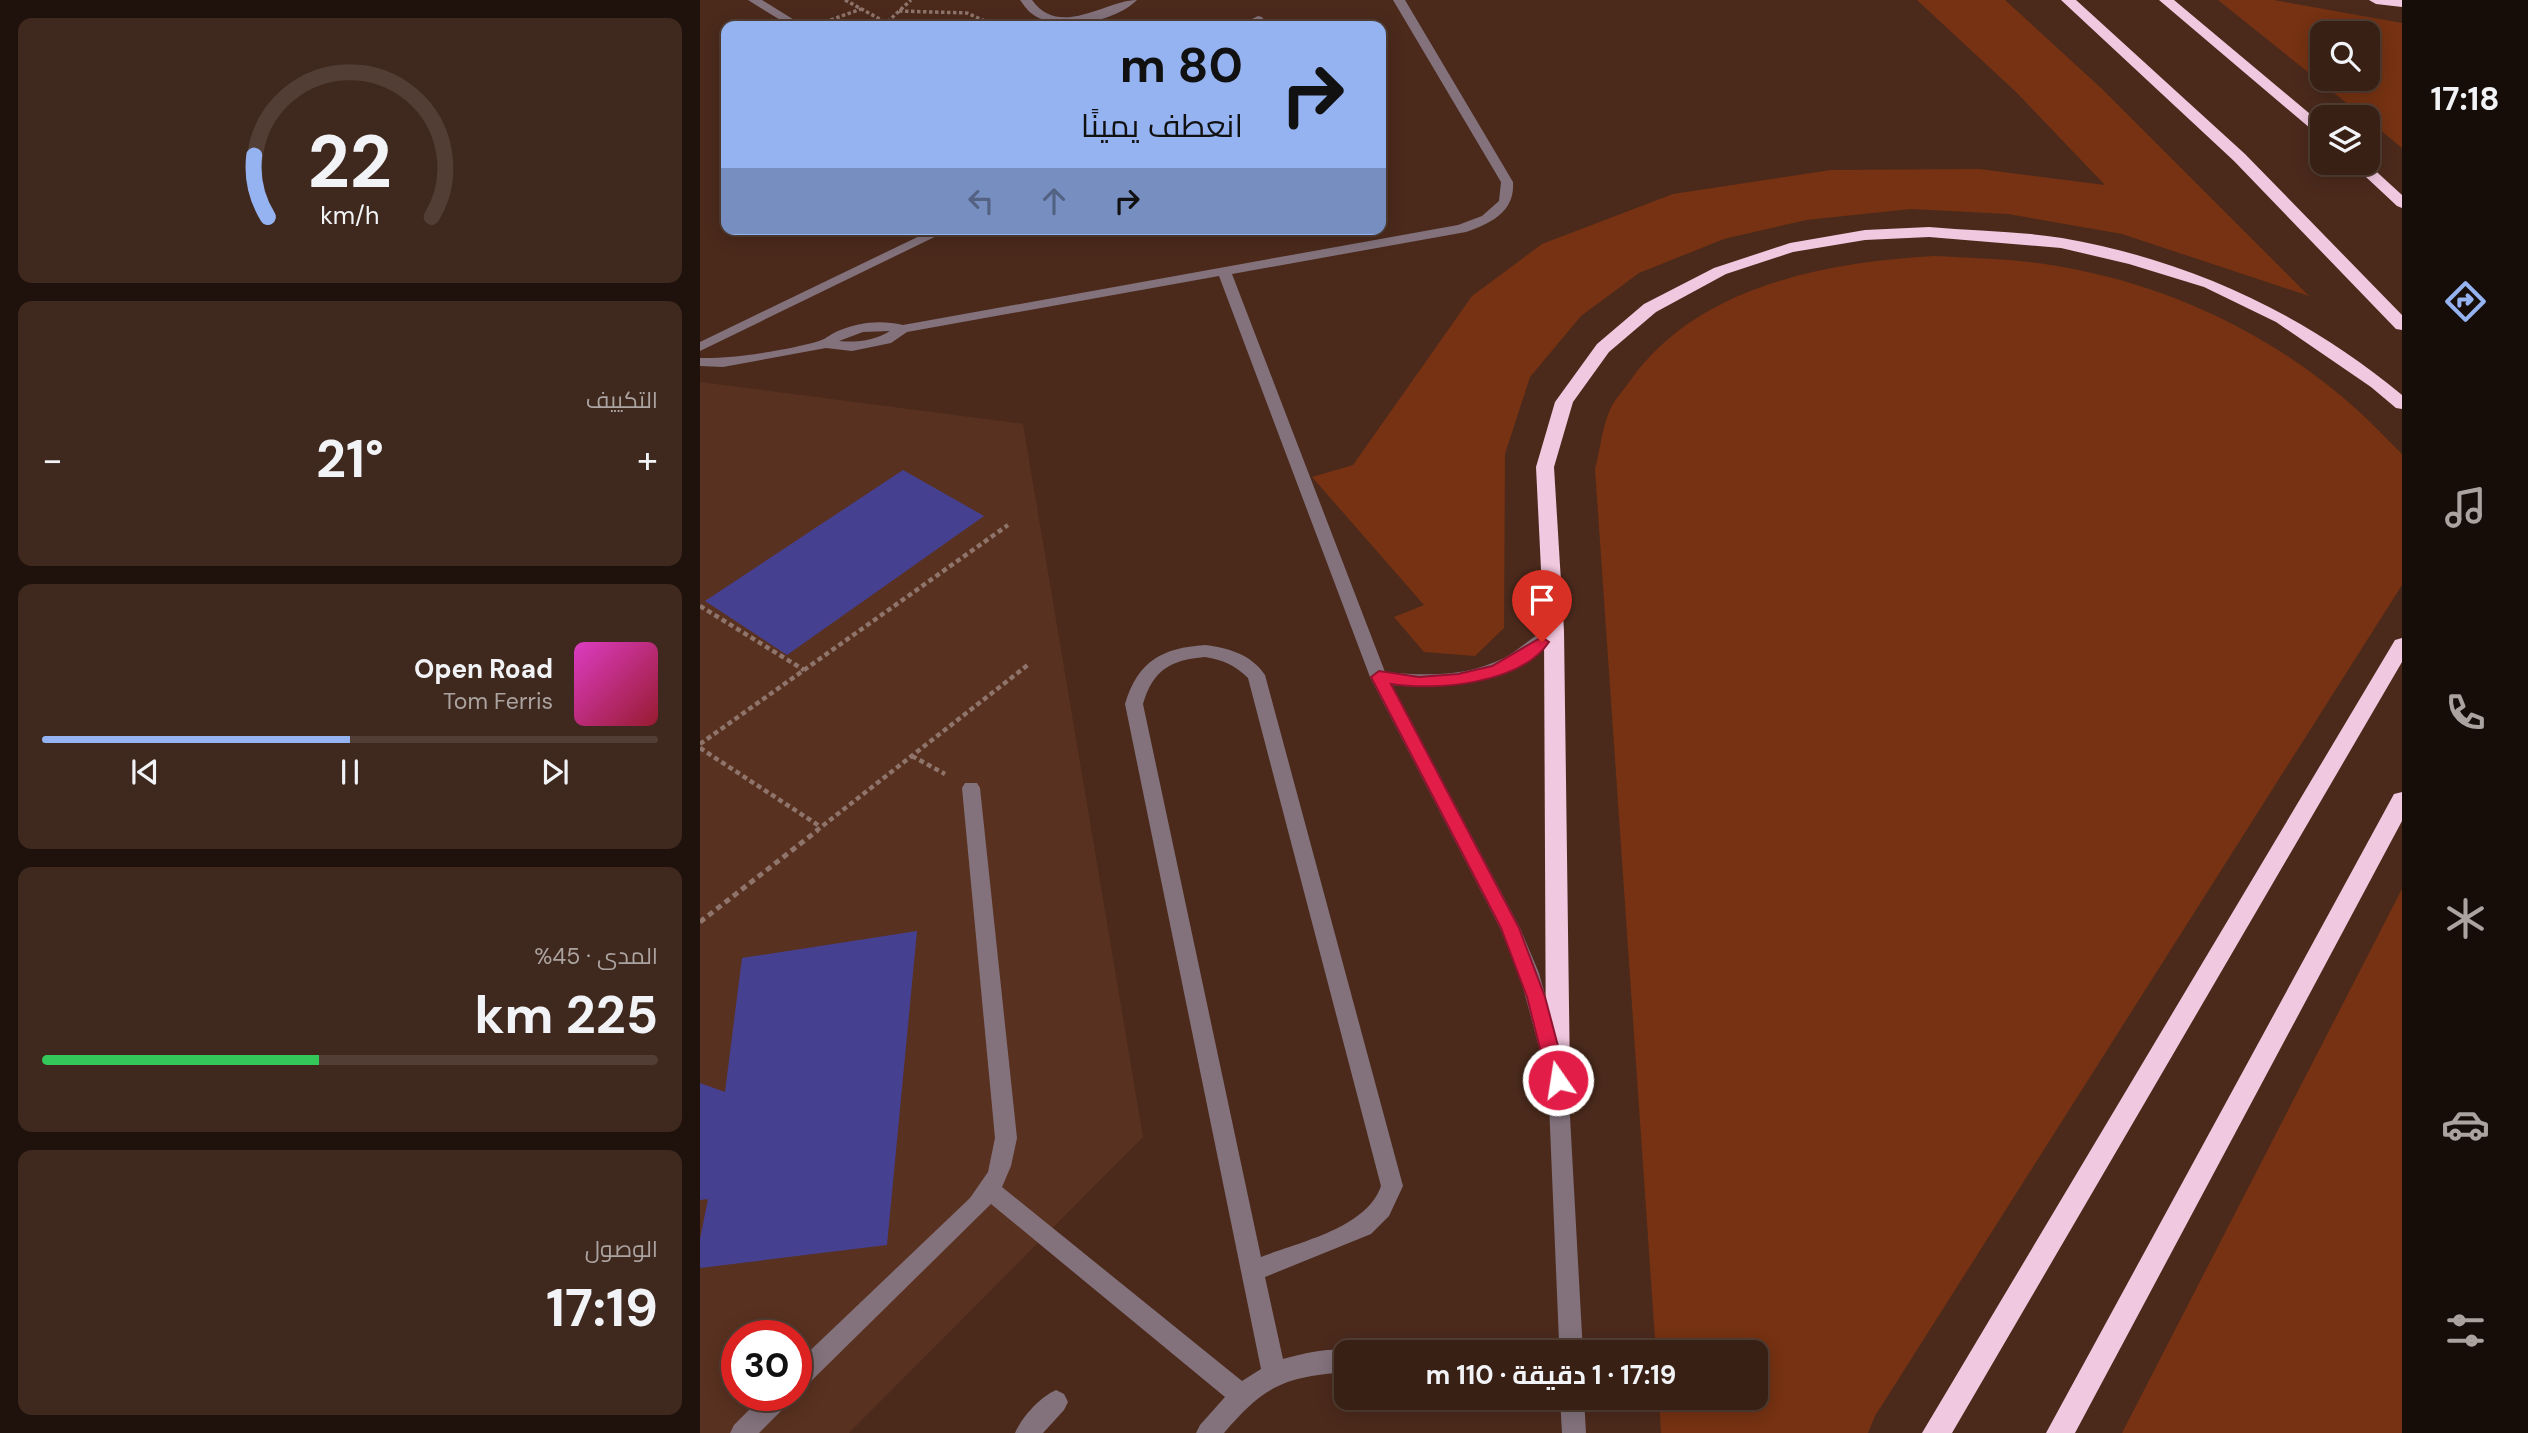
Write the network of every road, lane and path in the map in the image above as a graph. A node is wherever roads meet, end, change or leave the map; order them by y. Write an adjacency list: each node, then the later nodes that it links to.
1 (754, 0): 13 (street)
2 (845, 0): 11 (path)
3 (911, 0): 12 (path)
4 (1026, 0): 18 (street)
5 (1131, 0): 19 (street)
6 (1399, 0): 24 (street)
7 (2068, 0): 25 (highway)
8 (2166, 0): 20 (highway)
9 (2376, 0): 10 (highway)
10 (2402, 3)
11 (861, 9): 14 (path); 15 (path)
12 (899, 12): 16 (path); 17 (path)
13 (790, 21)
14 (828, 21)
15 (879, 21)
16 (889, 21)
17 (985, 21)
18 (1084, 21)
19 (1096, 21)
20 (2310, 121)
21 (2371, 175): 22 (highway)
22 (2402, 203)
23 (933, 235): 26 (street)
24 (1224, 271): 27 (street); 35 (street)
25 (2402, 325)
26 (700, 347)
27 (700, 362)
28 (2402, 404): 31 (highway)
29 (1008, 526): 34 (path)
30 (700, 606): 34 (path)
31 (1554, 631): 35 (street); 41 (highway)
32 (2402, 645): 56 (highway)
33 (1029, 664): 39 (path)
34 (804, 670): 36 (path)
35 (1379, 677): 41 (street)
36 (700, 746): 39 (path)
37 (971, 788): 42 (street)
38 (2402, 800): 57 (highway)
39 (821, 827): 40 (path)
40 (700, 922)
41 (1558, 1080): 44 (street)
42 (990, 1191): 46 (street); 48 (street)
43 (1253, 1271): 43 (street); 47 (street)
44 (1571, 1340)
45 (1334, 1361): 47 (street)
46 (812, 1364)
47 (1274, 1373): 48 (street)
48 (1241, 1395): 54 (street)
49 (1056, 1402): 53 (street)
50 (1573, 1410): 55 (street)
51 (765, 1411): 52 (street)
52 (742, 1433)
53 (1027, 1433)
54 (1208, 1433)
55 (1574, 1433)
56 (1936, 1433)
57 (2060, 1433)

